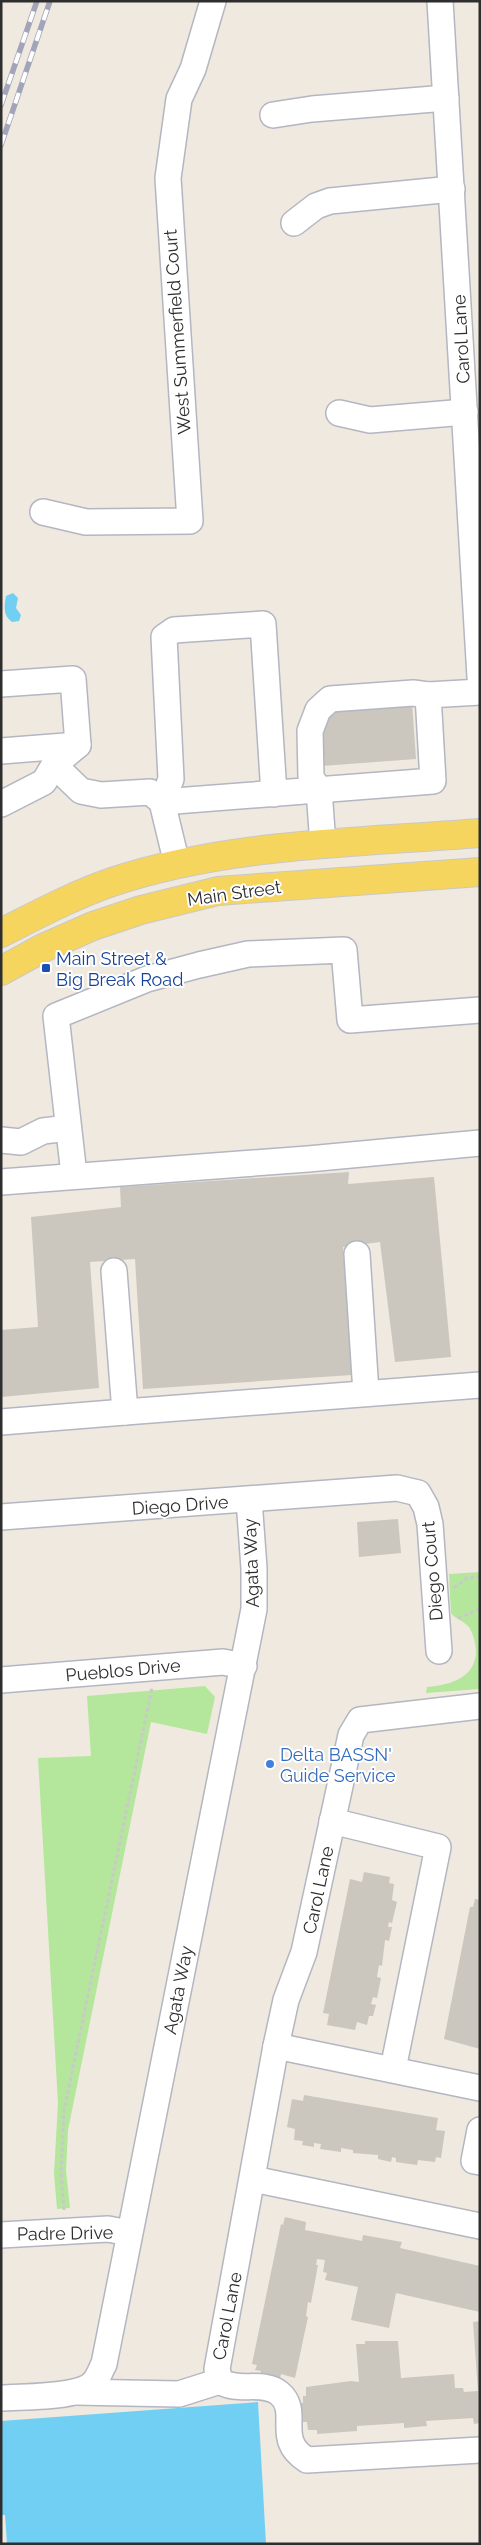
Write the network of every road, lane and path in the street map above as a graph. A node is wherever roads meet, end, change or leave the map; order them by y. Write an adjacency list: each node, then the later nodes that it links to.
1 (213, 1): 9 (street, West Summerfield Court)
2 (440, 1): 3 (street, Carol Lane)
3 (446, 98): 4 (street); 5 (street, Carol Lane)
4 (273, 115)
5 (452, 189): 6 (street); 7 (street, Carol Lane)
6 (294, 223)
7 (465, 412): 8 (street); 10 (street, Carol Lane)
8 (339, 413)
9 (43, 512)
10 (480, 677)
11 (1, 684): 14 (street)
12 (480, 692): 13 (street)
13 (428, 695): 17 (street); 17 (street)
14 (78, 746): 15 (street); 16 (street)
15 (1, 751)
16 (54, 765): 19 (street); 20 (street)
17 (319, 790): 18 (street); 22 (street)
18 (274, 794): 19 (street); 19 (street)
19 (162, 802): 23 (street)
20 (1, 804)
21 (480, 833): 22 (main road, Main Street)
22 (323, 845): 23 (main road, Main Street)
23 (177, 864): 25 (main road, Main Street)
24 (480, 872): 26 (main road, Main Street)
25 (1, 933)
26 (1, 971)
27 (480, 1010): 28 (street)
28 (68, 1128): 29 (street); 31 (street)
29 (1, 1140)
30 (480, 1143): 31 (street)
31 (74, 1175): 32 (street)
32 (1, 1182)
33 (357, 1254): 36 (street)
34 (114, 1271): 37 (street)
35 (480, 1385): 36 (street)
36 (366, 1393): 37 (street)
37 (125, 1412): 38 (street)
38 (1, 1422)
39 (418, 1493): 40 (street, Diego Drive); 46 (street, Diego Court)
40 (249, 1500): 41 (street, Diego Drive); 47 (street, Agata Way)
41 (1, 1516)
42 (480, 1577): 43 (path)
43 (450, 1589)
44 (480, 1609): 45 (path)
45 (457, 1618)
46 (438, 1651)
47 (244, 1666): 48 (street, Pueblos Drive); 60 (street, Agata Way)
48 (1, 1680)
49 (153, 1688): 58 (path)
50 (480, 1706): 51 (street, Carol Lane)
51 (332, 1821): 52 (street, Carol Lane); 53 (street)
52 (276, 2046): 53 (street); 57 (street, Carol Lane)
53 (393, 2069): 54 (street)
54 (480, 2088)
55 (480, 2130): 56 (street)
56 (480, 2162)
57 (253, 2179): 59 (street); 62 (street, Carol Lane)
58 (64, 2211)
59 (480, 2226)
60 (129, 2233): 61 (street, Padre Drive); 63 (street, Agata Way)
61 (1, 2235)
62 (220, 2381): 63 (street); 65 (street, Carol Lane)
63 (75, 2392): 64 (street, Agata Way)
64 (1, 2398)
65 (480, 2450)

